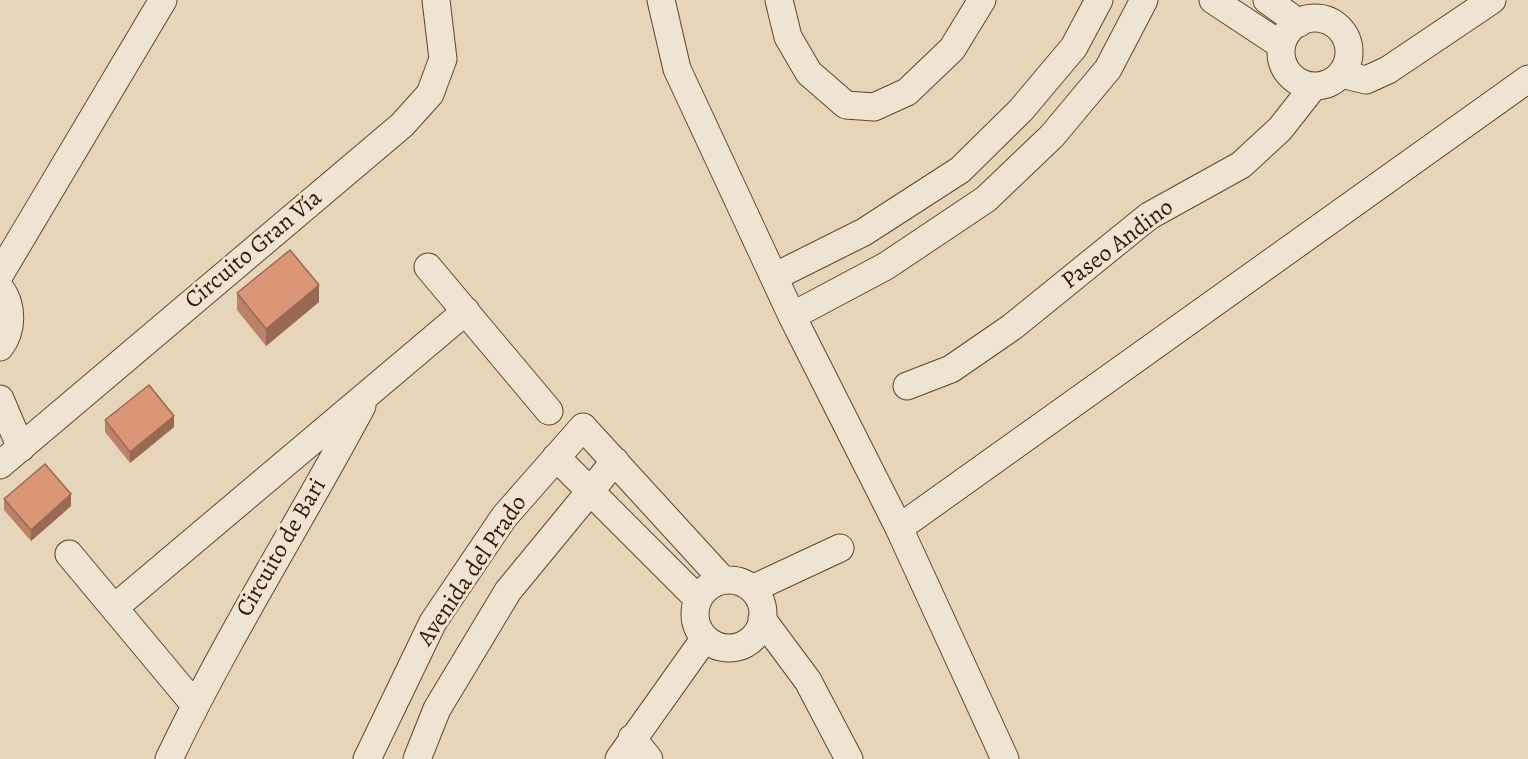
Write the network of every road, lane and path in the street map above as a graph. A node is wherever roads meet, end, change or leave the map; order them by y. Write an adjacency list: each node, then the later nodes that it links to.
1 (163, 0): 17 (street)
2 (436, 0): 27 (street, Circuito Gran Vía)
3 (661, 0): 18 (street)
4 (779, 0): 5 (street)
5 (982, 0)
6 (1099, 0): 18 (street)
7 (1144, 0): 21 (street)
8 (1213, 0): 12 (street)
9 (1267, 0): 11 (street)
10 (1492, 0): 13 (street)
11 (1313, 14): 12 (street); 13 (street)
12 (1281, 45): 15 (street)
13 (1341, 74): 15 (street, Paseo Andino)
14 (1528, 79): 32 (street)
15 (1313, 87): 23 (street, Paseo Andino)
16 (428, 267): 20 (street)
17 (0, 274)
18 (774, 277): 21 (street)
19 (0, 288): 22 (street)
20 (466, 311): 24 (street, Circuito de Bari); 26 (street)
21 (792, 316): 32 (street)
22 (0, 347)
23 (907, 386)
24 (370, 392): 38 (street, Circuito de Bari); 41 (street, Circuito de Bari)
25 (0, 399): 27 (street)
26 (549, 411)
27 (21, 448): 30 (street, Circuito Gran Vía)
28 (556, 457): 29 (street, Avenida del Prado); 31 (street); 44 (street, Avenida del Prado)
29 (615, 461): 31 (street, Avenida del Prado); 35 (street)
30 (0, 465)
31 (590, 489): 37 (street); 45 (street, Avenida del Prado)
32 (899, 528): 48 (street)
33 (840, 548): 36 (street)
34 (69, 554): 38 (street)
35 (723, 580): 36 (street); 37 (street)
36 (752, 590): 39 (street)
37 (698, 599): 40 (street)
38 (114, 608): 41 (street)
39 (762, 619): 40 (street); 47 (street)
40 (705, 638): 42 (street)
41 (195, 705): 43 (street, Circuito de Bari)
42 (626, 749): 46 (street)
43 (169, 759)
44 (367, 759)
45 (417, 759)
46 (649, 759)
47 (849, 759)
48 (1005, 759)

